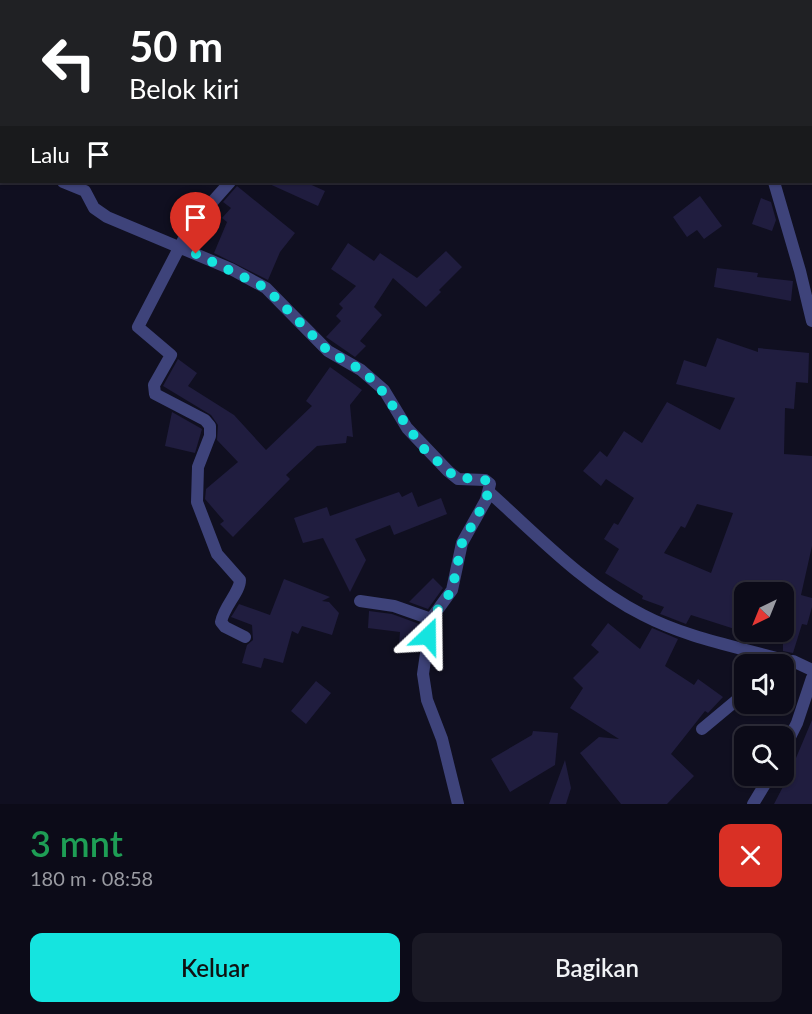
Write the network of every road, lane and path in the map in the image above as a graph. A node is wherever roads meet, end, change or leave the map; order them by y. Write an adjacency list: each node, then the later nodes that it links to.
1 (65, 183): 4 (street)
2 (229, 183): 4 (street)
3 (774, 183): 5 (street)
4 (179, 246): 6 (street); 9 (street)
5 (812, 321)
6 (489, 492): 8 (street); 10 (street)
7 (360, 601): 8 (street)
8 (431, 619): 18 (street)
9 (245, 637)
10 (754, 654)
11 (794, 661): 12 (street)
12 (812, 670)
13 (812, 678): 16 (street)
14 (734, 702): 15 (street)
15 (702, 729)
16 (794, 729)
17 (764, 786): 19 (street)
18 (458, 804)
19 (753, 804)

